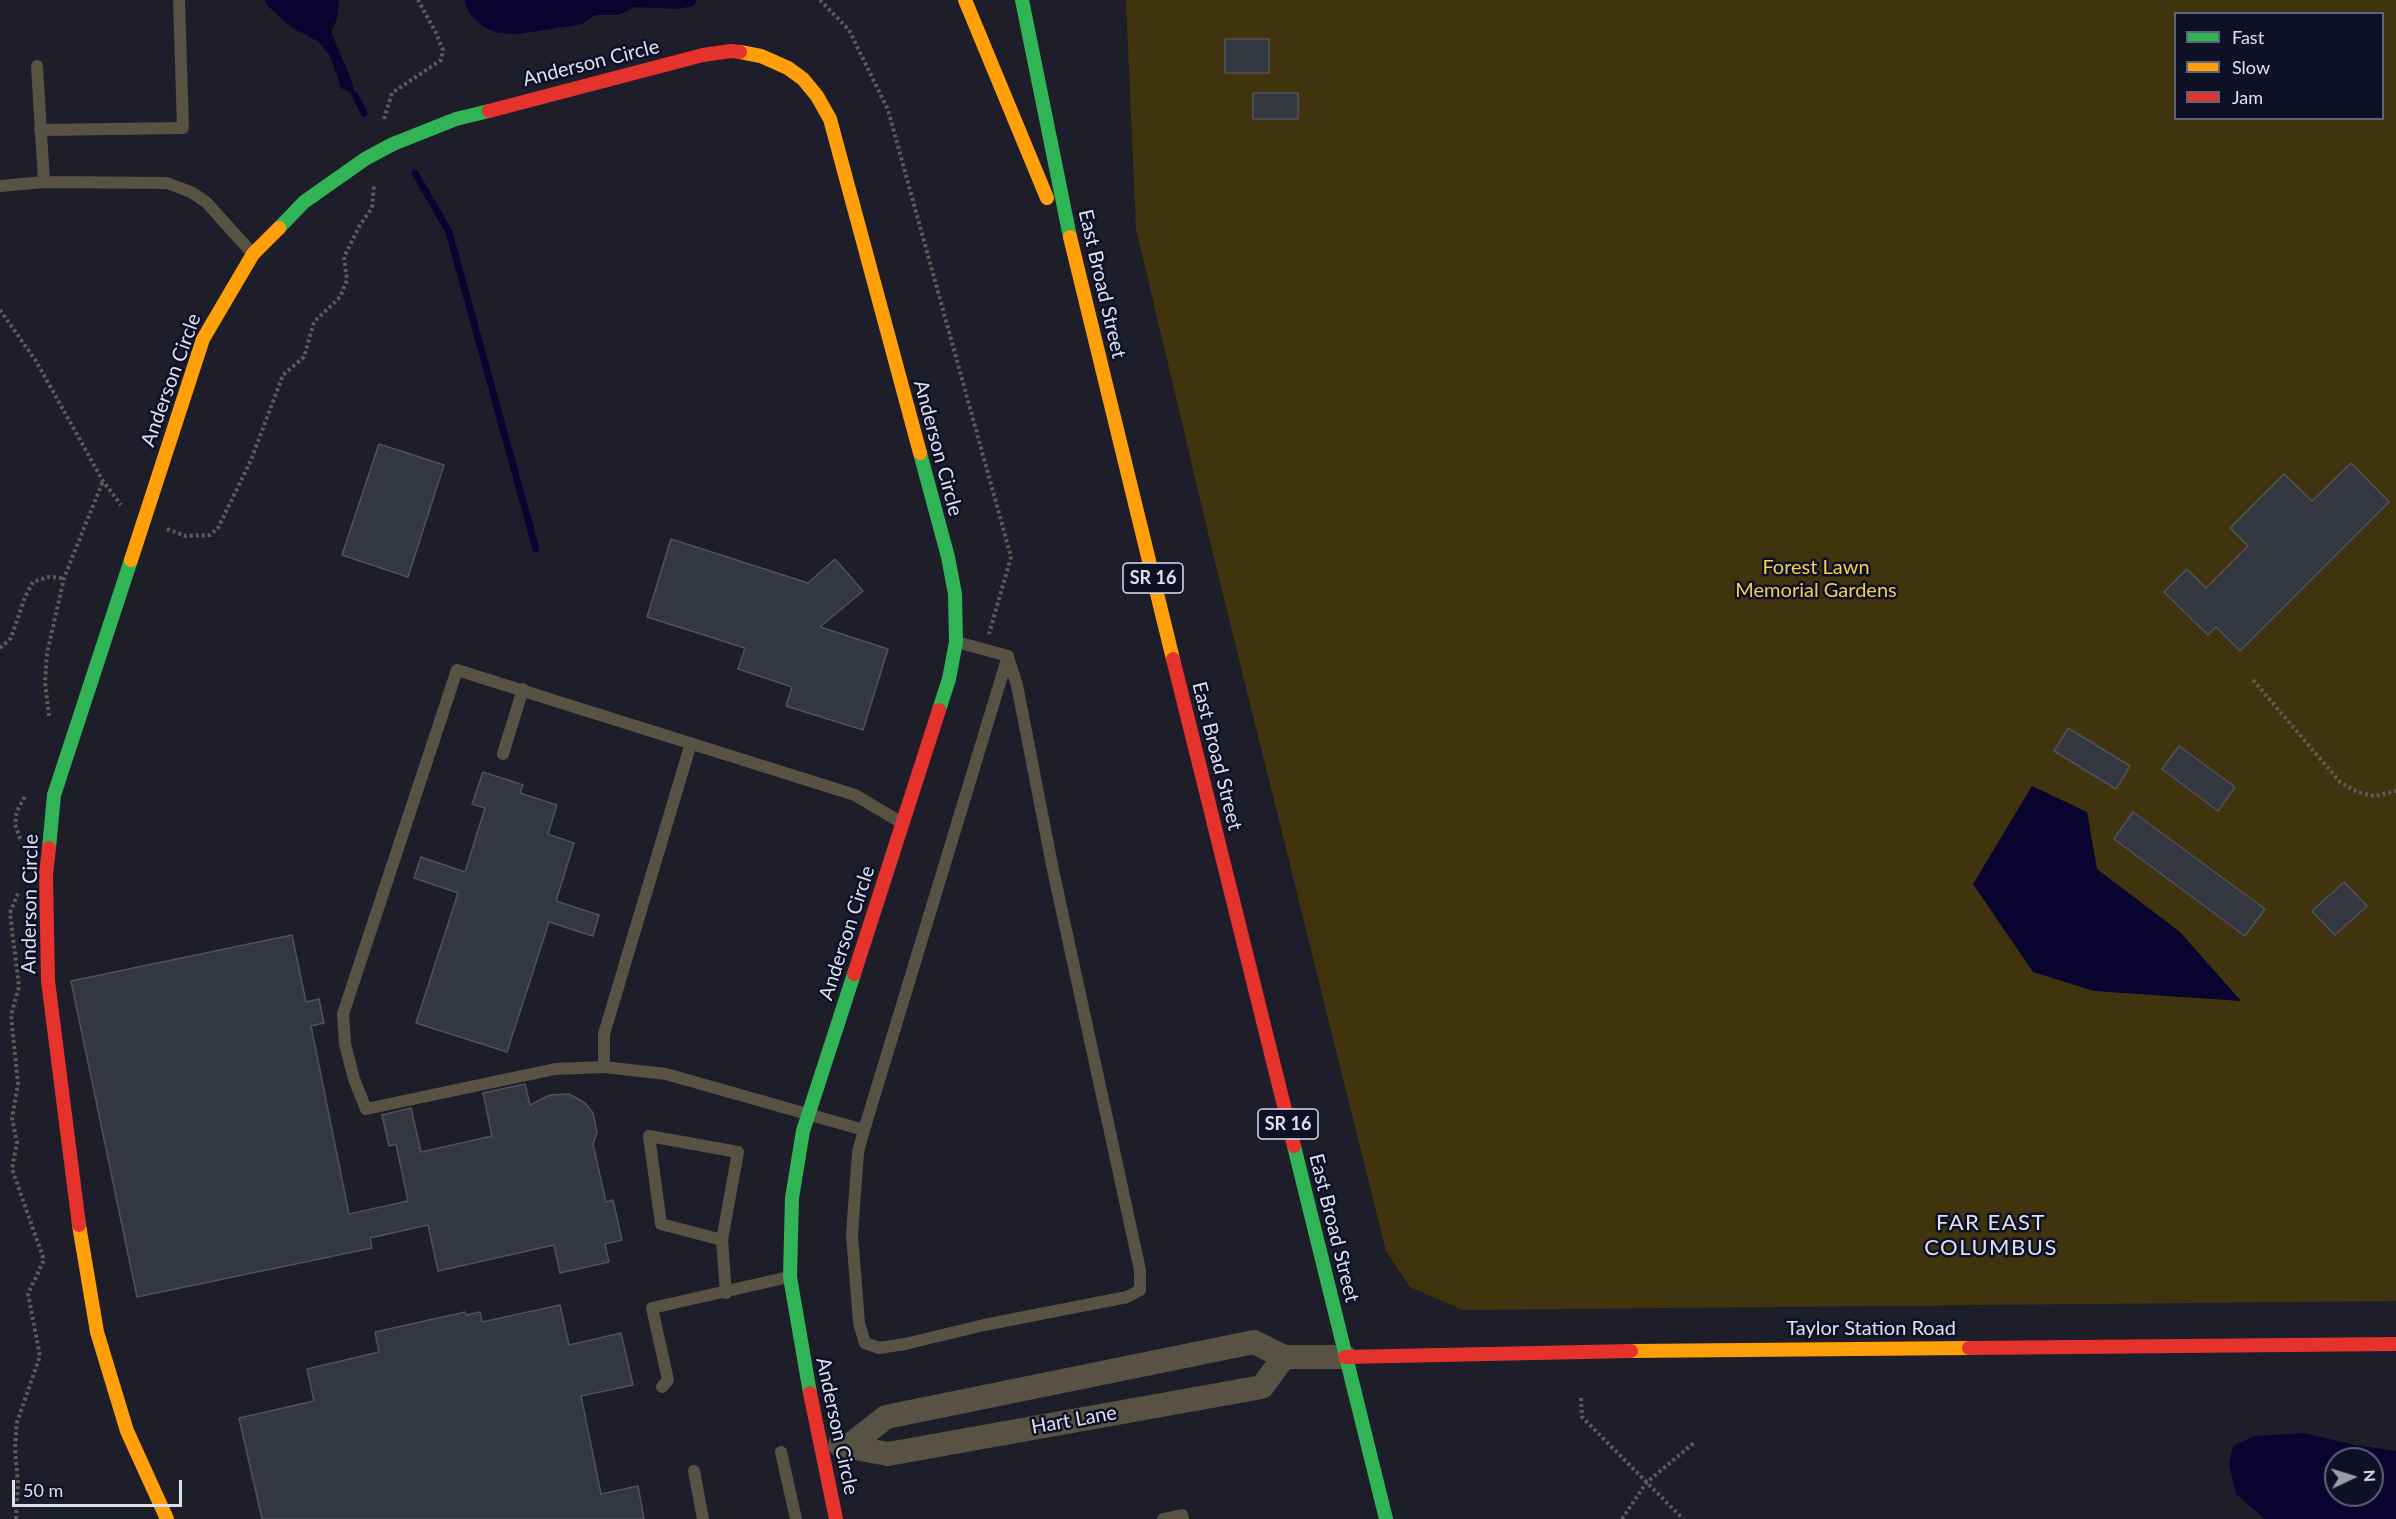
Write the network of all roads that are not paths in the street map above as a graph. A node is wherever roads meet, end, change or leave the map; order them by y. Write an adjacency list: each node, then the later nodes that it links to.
1 (179, 0): 7 (lane)
2 (965, 0): 11 (main road)
3 (1022, 0): 5 (main road, East Broad Street / SR 16)
4 (1028, 0): 5 (main road)
5 (1027, 26): 11 (main road, East Broad Street / SR 16)
6 (37, 66): 7 (lane)
7 (40, 130): 8 (lane)
8 (44, 182): 9 (lane); 10 (lane)
9 (0, 186)
10 (253, 254): 12 (main road, Anderson Circle); 32 (main road, Anderson Circle)
11 (1075, 264): 26 (main road, East Broad Street / SR 16)
12 (956, 642): 13 (lane); 17 (main road, Anderson Circle)
13 (1008, 656): 20 (lane); 20 (lane)
14 (523, 689): 15 (lane); 16 (lane); 18 (lane)
15 (691, 743): 17 (lane); 18 (lane)
16 (503, 754)
17 (903, 823): 19 (main road, Anderson Circle)
18 (604, 1067): 19 (lane)
19 (808, 1115): 20 (lane); 22 (main road, Anderson Circle)
20 (864, 1130)
21 (722, 1240): 21 (lane); 23 (lane)
22 (790, 1277): 23 (lane); 28 (main road, Anderson Circle)
23 (726, 1293): 27 (lane)
24 (2396, 1344): 26 (main road, Taylor Station Road)
25 (1284, 1357): 26 (street, Hart Lane); 29 (street, Hart Lane); 29 (street, Hart Lane)
26 (1345, 1357): 38 (main road, East Broad Street / SR 16)
27 (662, 1387)
28 (822, 1443): 29 (street, Hart Lane); 35 (main road, Anderson Circle)
29 (849, 1446)
30 (781, 1452): 34 (lane)
31 (694, 1471): 33 (lane)
32 (167, 1519)
33 (703, 1519)
34 (796, 1519)
35 (836, 1519)
36 (1163, 1519): 37 (lane)
37 (1183, 1519)
38 (1386, 1519)

